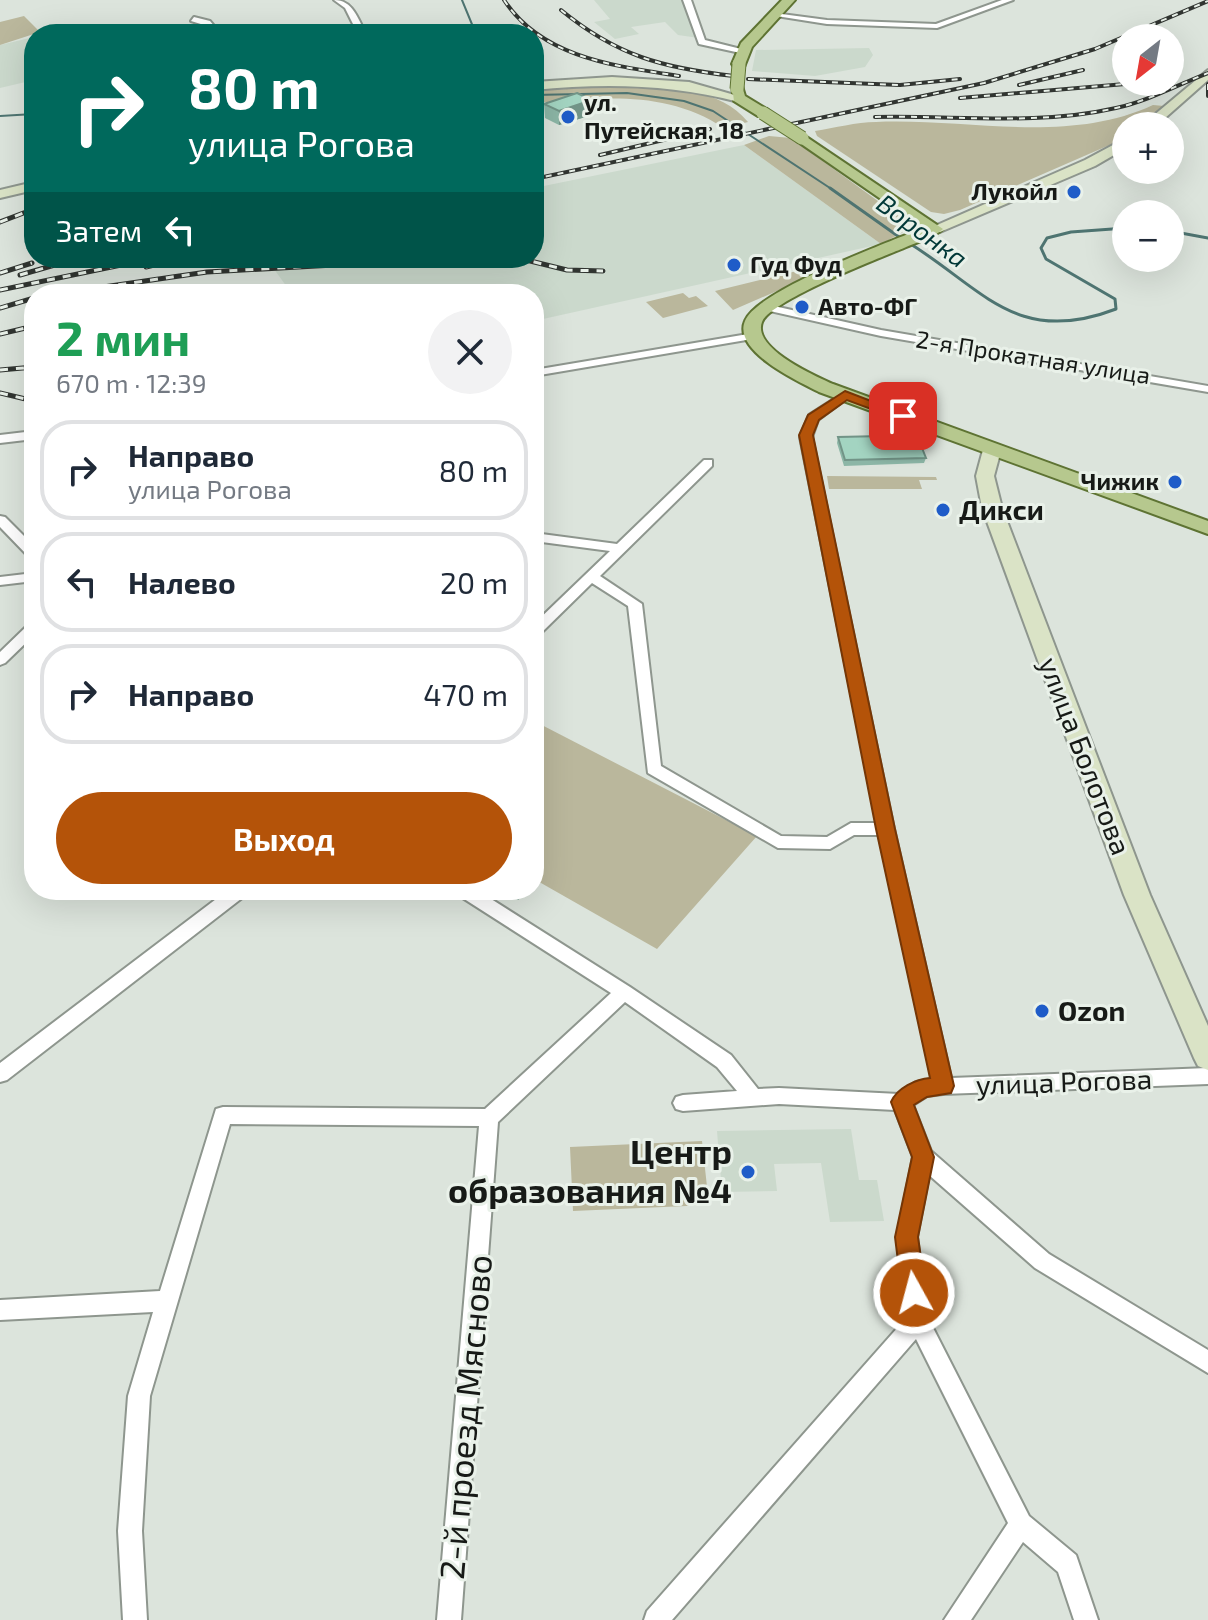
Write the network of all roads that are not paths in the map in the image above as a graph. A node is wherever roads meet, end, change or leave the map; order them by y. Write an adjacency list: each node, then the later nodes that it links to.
1 (338, 0): 8 (street)
2 (687, 0): 9 (street)
3 (789, 0): 5 (main road)
4 (1009, 0): 5 (street)
5 (774, 15): 9 (main road)
6 (194, 19): 7 (street)
7 (208, 24)
8 (357, 24)
9 (740, 58): 12 (main road, bridge)
10 (1208, 74): 13 (street)
11 (544, 85): 12 (street)
12 (738, 93): 17 (main road, bridge)
13 (1164, 112)
14 (1112, 150): 17 (street)
15 (24, 188): 16 (street)
16 (0, 194)
17 (935, 229): 18 (main road)
18 (765, 307): 19 (main road); 21 (street, 2-я Прокатная улица)
19 (754, 336): 20 (street); 22 (main road)
20 (544, 371)
21 (1208, 389)
22 (845, 395): 25 (main road); 38 (street)
23 (24, 436): 24 (street)
24 (0, 439)
25 (992, 450): 28 (main road); 42 (street, улица Болотова)
26 (708, 463): 31 (street)
27 (0, 520): 30 (street)
28 (1208, 528)
29 (544, 538): 31 (street)
30 (24, 544)
31 (620, 548): 32 (street)
32 (590, 576): 35 (street); 38 (street)
33 (24, 578): 34 (street)
34 (0, 581)
35 (544, 622)
36 (24, 637): 37 (street)
37 (0, 660)
38 (886, 829): 45 (street)
39 (227, 900): 43 (street)
40 (480, 900): 41 (street)
41 (624, 992): 46 (street); 49 (street)
42 (1208, 1058)
43 (0, 1074)
44 (1208, 1076): 45 (street, улица Рогова)
45 (943, 1086): 47 (street, улица Рогова)
46 (754, 1098): 47 (street, улица Рогова); 48 (street, улица Рогова)
47 (902, 1102): 50 (street)
48 (683, 1103)
49 (489, 1118): 51 (street); 57 (street, 2-й проезд Мясново)
50 (923, 1157): 53 (street); 54 (street)
51 (167, 1301): 52 (street); 56 (street)
52 (0, 1310)
53 (918, 1320): 55 (street); 58 (street)
54 (1208, 1362)
55 (1021, 1524): 59 (street); 60 (street)
56 (135, 1620)
57 (449, 1620)
58 (656, 1620)
59 (956, 1620)
60 (1086, 1620)

